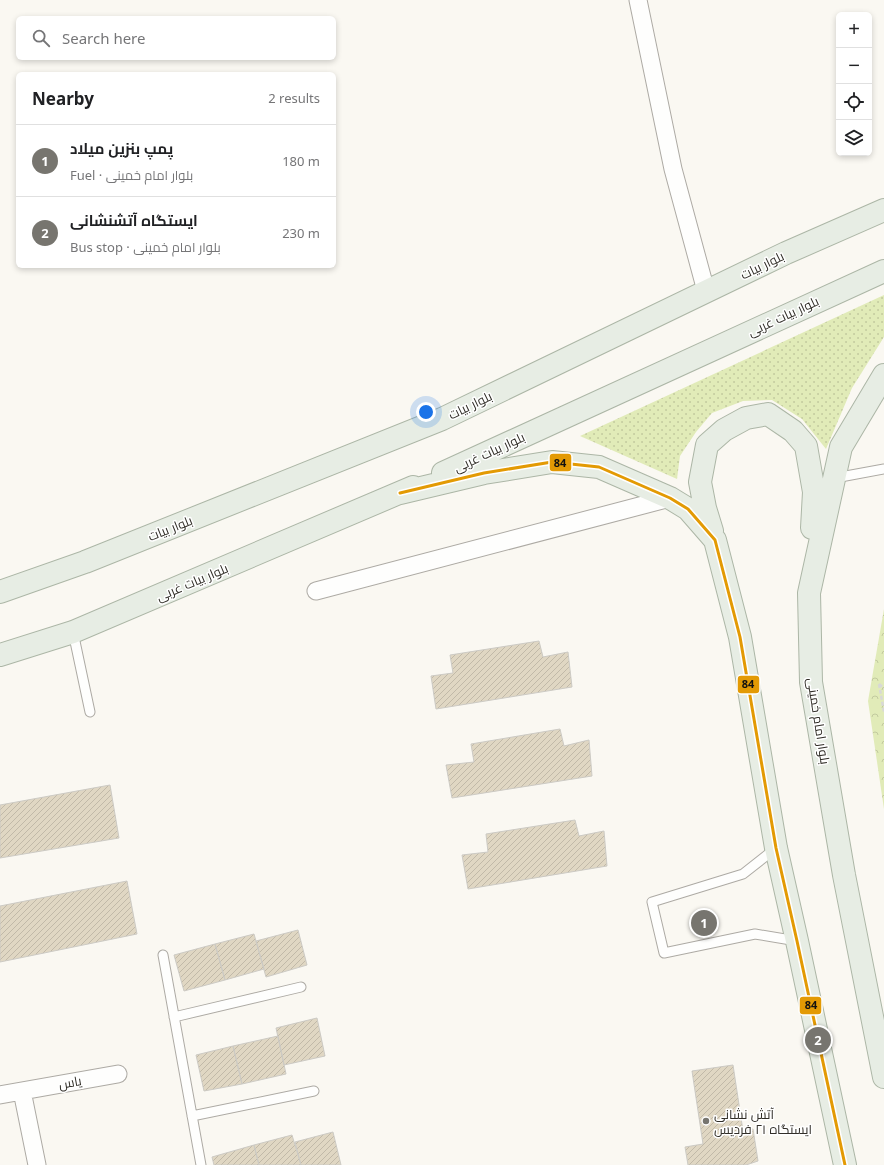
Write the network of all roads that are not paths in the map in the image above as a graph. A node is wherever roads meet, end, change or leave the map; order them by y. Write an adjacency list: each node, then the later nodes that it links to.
1 (638, 0): 4 (street)
2 (884, 210): 4 (main road, بلوار بیات)
3 (884, 271): 8 (main road, بلوار بیات غربی)
4 (706, 292): 12 (main road, بلوار بیات)
5 (884, 375): 7 (main road, بلوار امام خمینی)
6 (884, 469): 7 (lane)
7 (834, 478): 13 (main road, بلوار امام خمینی)
8 (400, 493): 9 (main road); 14 (main road, بلوار بیات غربی)
9 (670, 498): 10 (main road); 11 (street)
10 (715, 540): 13 (main road); 17 (main road)
11 (316, 590)
12 (0, 592)
13 (809, 593): 23 (main road, بلوار امام خمینی)
14 (73, 632): 15 (main road, بلوار بیات غربی); 16 (lane)
15 (0, 656)
16 (90, 712)
17 (776, 848): 18 (main road); 18 (lane)
18 (797, 941): 30 (main road)
19 (163, 955): 21 (lane)
20 (301, 987): 21 (lane)
21 (174, 1017): 27 (lane)
22 (118, 1074): 24 (street, یاس)
23 (884, 1077)
24 (22, 1091): 26 (street, یاس); 28 (street)
25 (314, 1091): 27 (lane)
26 (0, 1095)
27 (192, 1116): 29 (lane)
28 (37, 1165)
29 (201, 1165)
30 (844, 1165)

